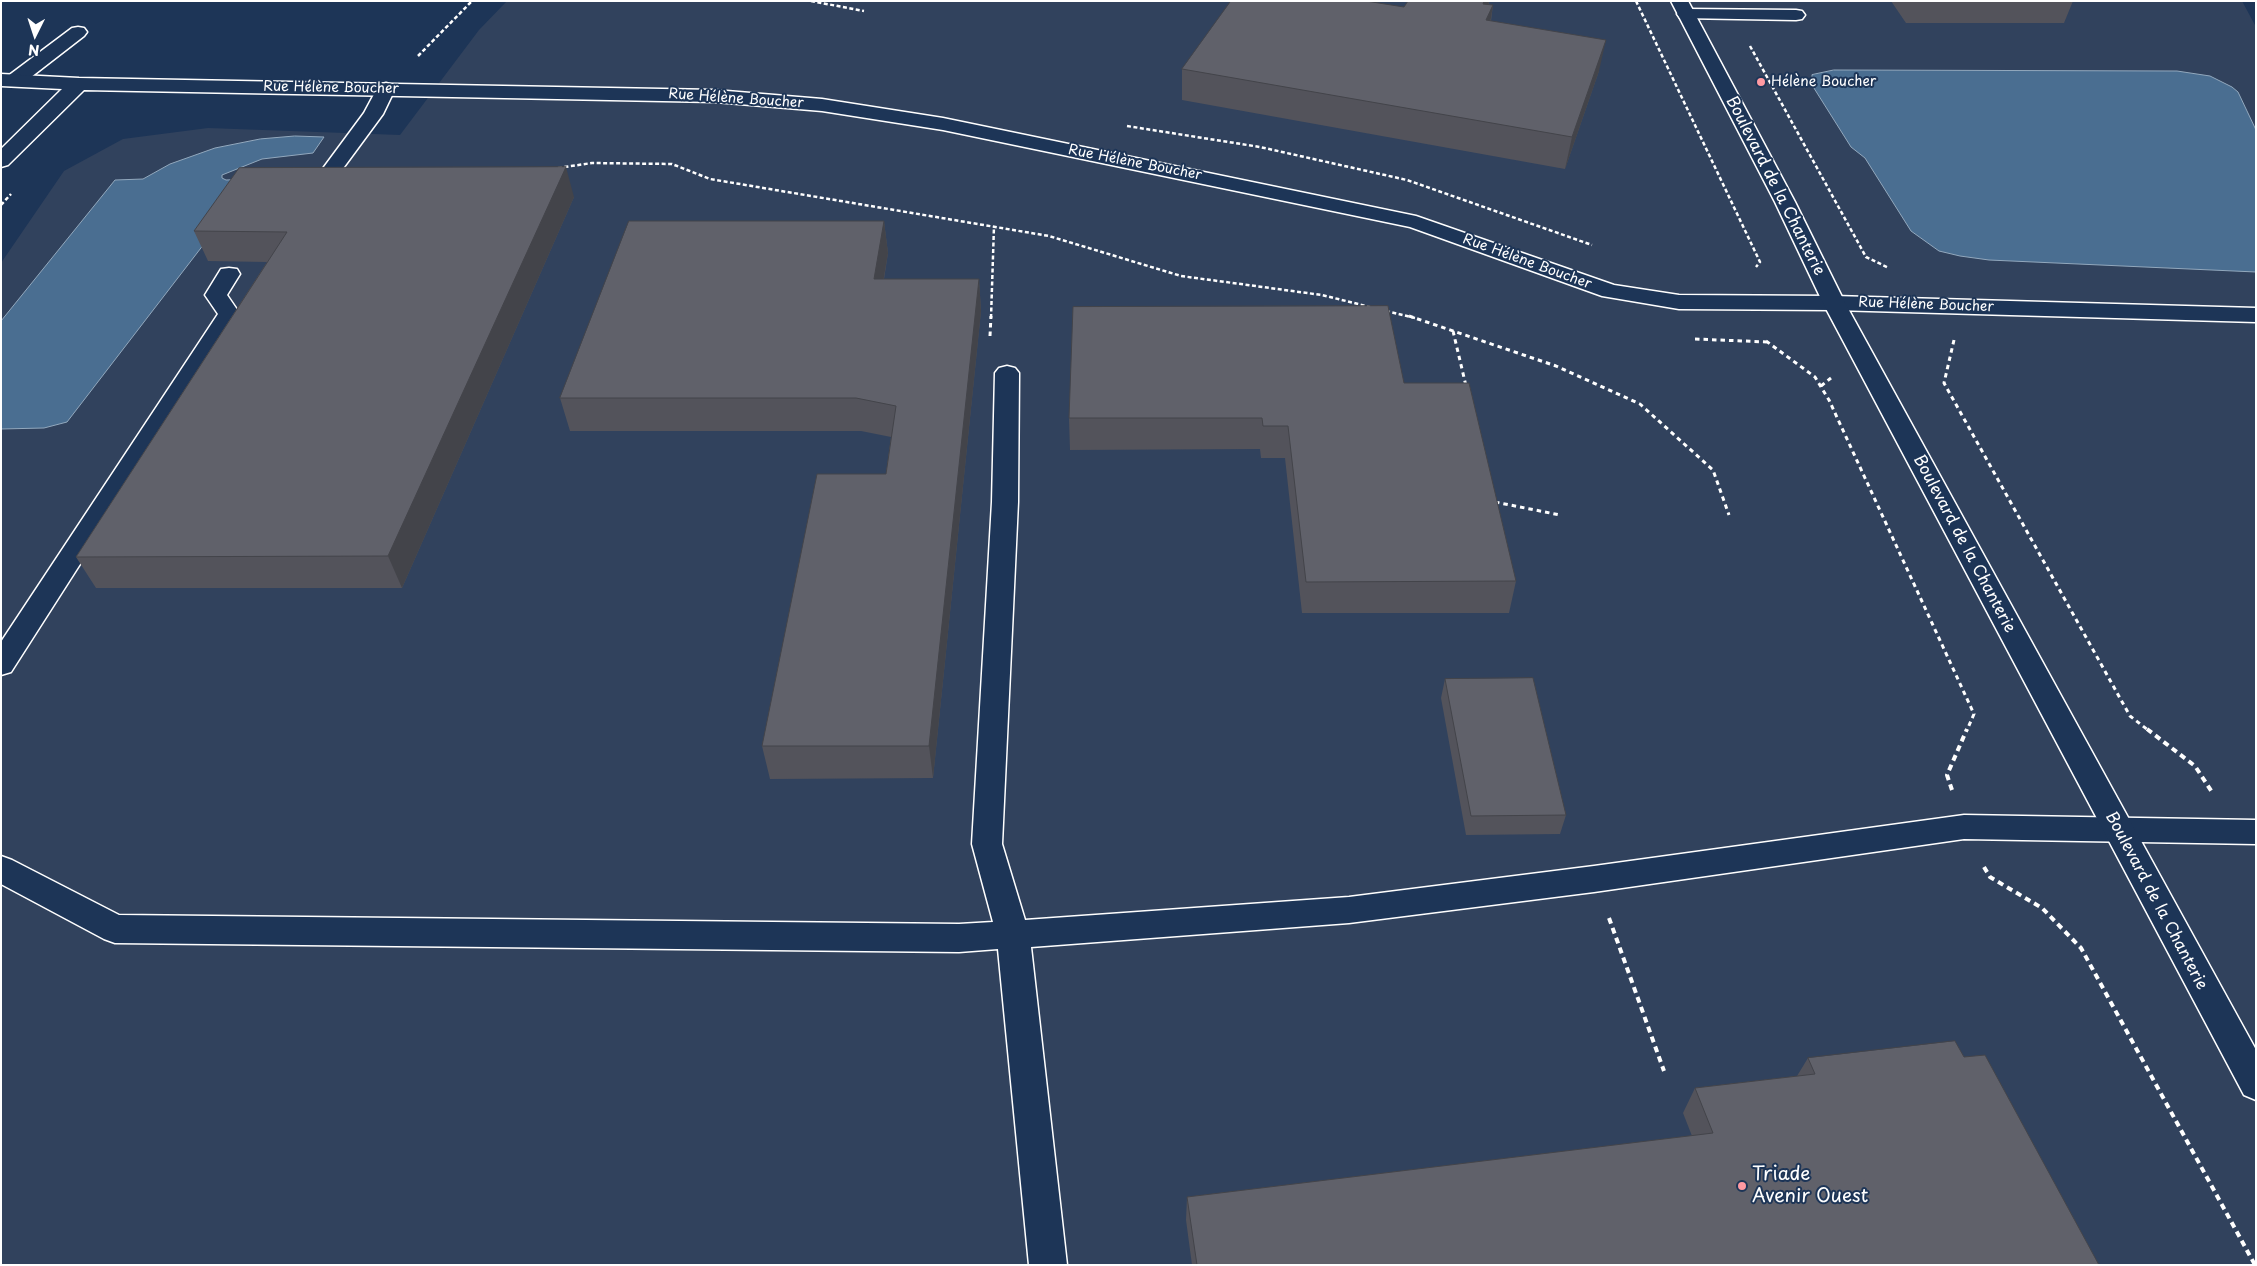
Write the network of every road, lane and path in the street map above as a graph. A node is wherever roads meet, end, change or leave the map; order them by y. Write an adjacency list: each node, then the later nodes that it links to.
1 (472, 1): 9 (path)
2 (810, 1): 5 (path)
3 (1636, 1): 19 (path)
4 (1683, 8): 6 (street); 22 (street, Boulevard de la Chanterie)
5 (864, 11)
6 (1759, 15): 7 (street); 20 (path)
7 (1796, 15)
8 (78, 32): 10 (street)
9 (417, 58)
10 (8, 80): 11 (street, Rue Hélène Boucher)
11 (80, 84): 12 (street, Rue Hélène Boucher); 13 (street)
12 (386, 89): 15 (street); 22 (street, Rue Hélène Boucher)
13 (1, 161)
14 (557, 168): 18 (path)
15 (320, 186)
16 (13, 191): 17 (path)
17 (1, 205)
18 (994, 226): 23 (path); 27 (path)
19 (1756, 268)
20 (1890, 269)
21 (229, 274): 36 (street)
22 (1834, 303): 25 (street, Rue Hélène Boucher); 37 (street, Boulevard de la Chanterie)
23 (1376, 308)
24 (1384, 310): 26 (path)
25 (2256, 315)
26 (1453, 331): 32 (path); 35 (path)
27 (990, 336)
28 (1955, 337): 38 (path)
29 (1694, 339): 30 (path)
30 (1767, 342)
31 (1007, 373): 41 (street)
32 (1466, 388)
33 (1492, 502): 34 (path)
34 (1560, 515)
35 (1729, 515)
36 (1, 665)
37 (2118, 829): 38 (street); 40 (street); 43 (street, Boulevard de la Chanterie)
38 (2247, 832)
39 (1, 869): 41 (street)
40 (1594, 879): 41 (street); 42 (path)
41 (1013, 934): 44 (street)
42 (1664, 1070)
43 (2256, 1084)
44 (1048, 1265)

